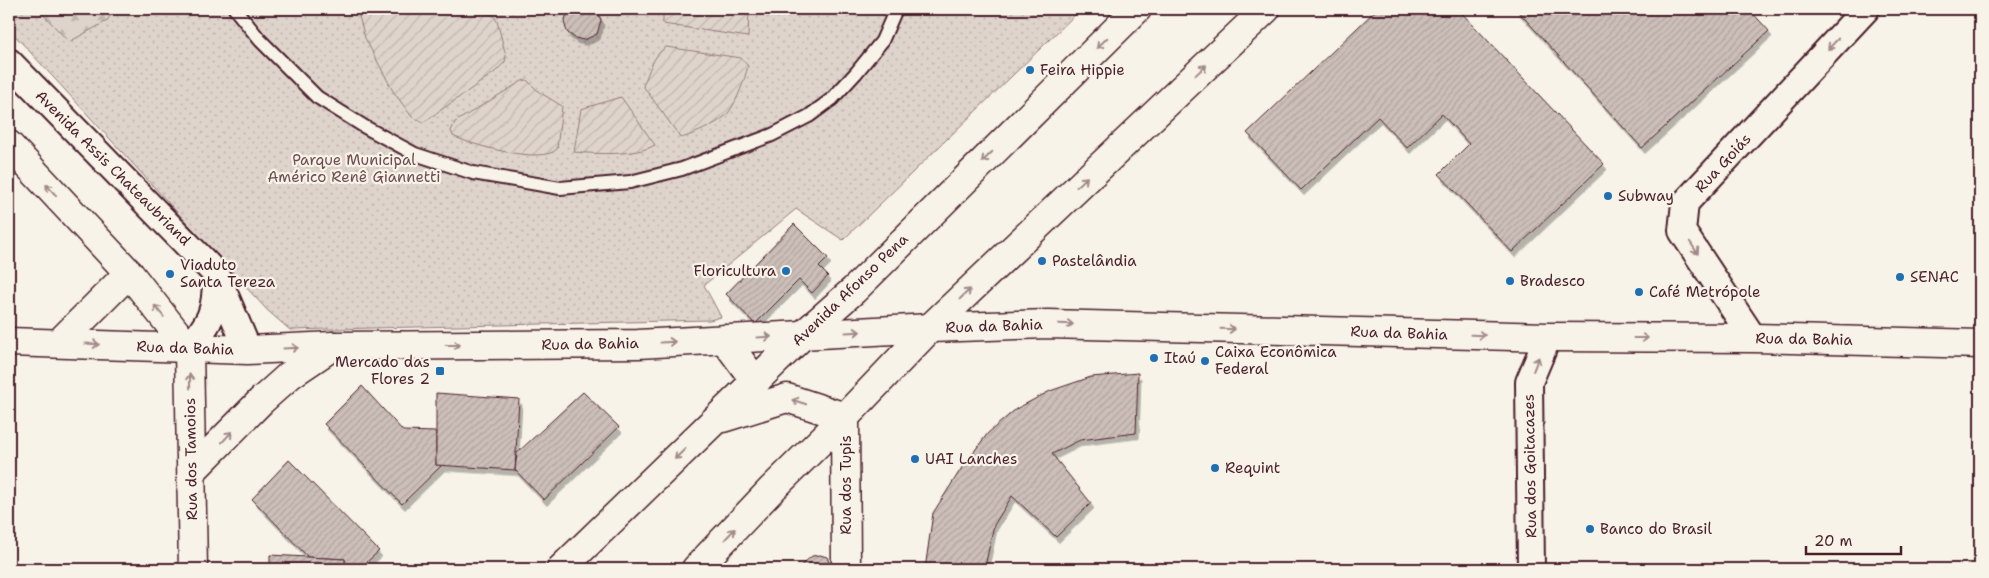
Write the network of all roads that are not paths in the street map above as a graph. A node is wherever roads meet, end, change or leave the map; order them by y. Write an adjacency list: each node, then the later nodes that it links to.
1 (235, 9): 2 (lane)
2 (896, 9)
3 (1137, 9): 11 (street, Avenida Afonso Pena, one-way to 11)
4 (1266, 9): 10 (street, one-way to 4)
5 (1866, 9): 13 (street, Rua Goiás, one-way to 13)
6 (9, 62): 9 (street, Avenida Assis Chateaubriand)
7 (15, 151): 8 (street, one-way to 7)
8 (129, 273): 16 (street); 19 (street, one-way to 8)
9 (216, 274): 19 (street); 20 (street, Avenida Assis Chateaubriand)
10 (930, 328): 11 (street, Rua da Bahia, one-way to 10); 12 (street, Rua da Bahia, one-way to 12); 22 (street)
11 (804, 334): 14 (street, Rua da Bahia, one-way to 11); 21 (street, Avenida Afonso Pena)
12 (1548, 337): 13 (street, Rua da Bahia, one-way to 13); 29 (street, Rua dos Goitacazes, one-way to 12)
13 (1753, 338): 17 (street, Rua da Bahia)
14 (724, 339): 18 (street, Rua da Bahia, one-way to 14); 21 (street)
15 (9, 342): 16 (street, Rua da Bahia)
16 (59, 343): 19 (street, Rua da Bahia, one-way to 19)
17 (1980, 344)
18 (332, 346): 20 (street, Rua da Bahia, one-way to 18); 24 (street, one-way to 18)
19 (189, 349): 20 (street, Rua da Bahia); 24 (street, Rua dos Tamoios, one-way to 19)
20 (248, 350)
21 (756, 382): 23 (street, Avenida Afonso Pena)
22 (845, 417): 23 (street, Rua dos Tupis, one-way to 23); 27 (street, one-way to 22); 28 (street, Rua dos Tupis)
23 (715, 420): 26 (street, Avenida Afonso Pena, one-way to 26)
24 (192, 471): 25 (street, Rua dos Tamoios)
25 (193, 569)
26 (561, 569)
27 (696, 569)
28 (846, 569)
29 (1531, 569)

